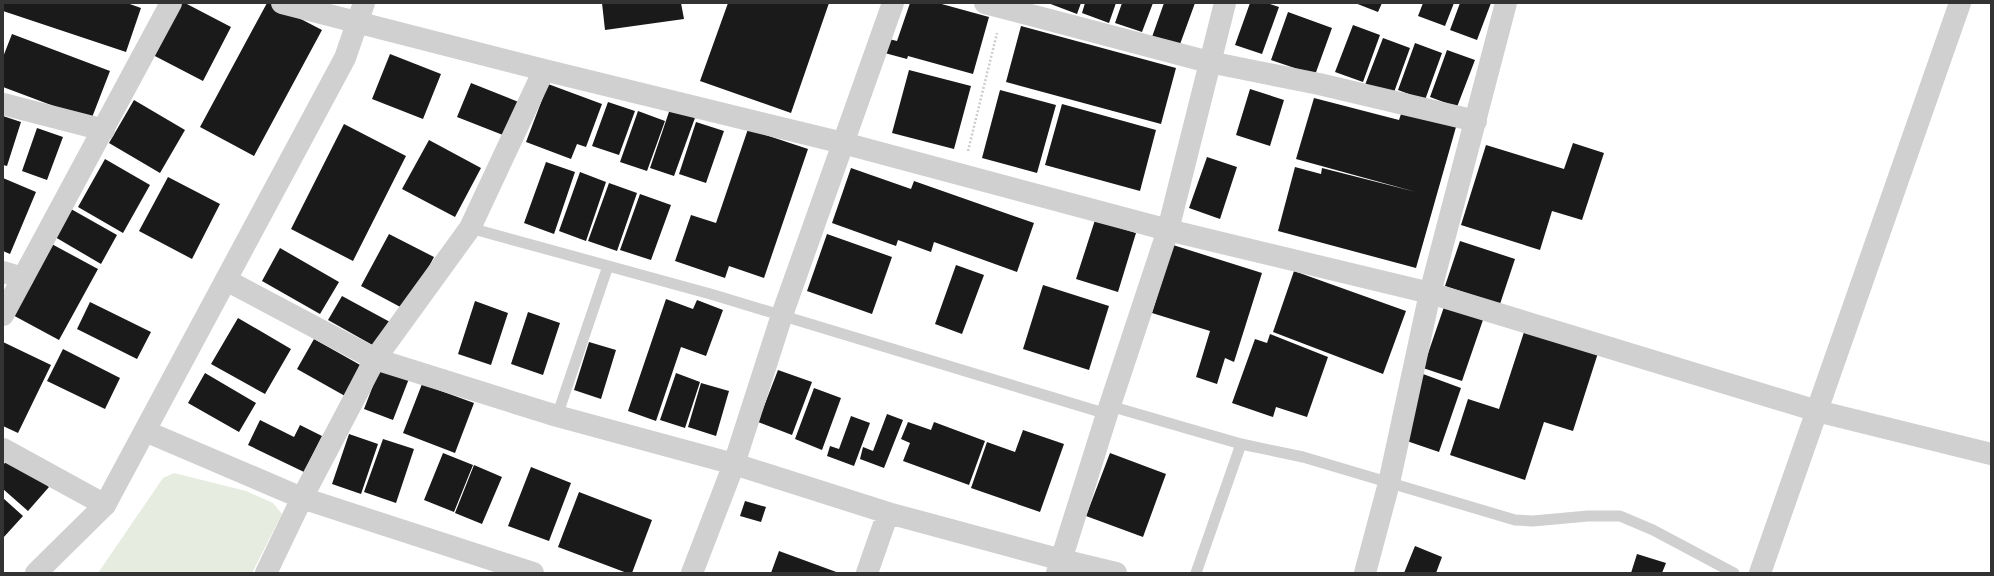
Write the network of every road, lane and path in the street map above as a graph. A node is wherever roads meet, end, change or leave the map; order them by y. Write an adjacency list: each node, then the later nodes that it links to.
1 (171, 3): 13 (street)
2 (282, 3): 8 (street)
3 (893, 3): 14 (street)
4 (1225, 3): 9 (street)
5 (1506, 3): 12 (street)
6 (1960, 3): 27 (street)
7 (994, 6): 9 (street); 15 (path)
8 (361, 12): 10 (street); 21 (street)
9 (1209, 62): 12 (street); 17 (street)
10 (544, 70): 14 (street); 16 (street)
11 (3, 104): 13 (street)
12 (1476, 121): 22 (street)
13 (104, 130): 20 (street)
14 (843, 143): 15 (street); 24 (street)
15 (962, 175): 17 (street)
16 (470, 228): 18 (lane); 25 (street)
17 (1168, 230): 22 (street); 26 (street)
18 (608, 266): 24 (lane); 28 (lane)
19 (3, 272): 20 (street)
20 (24, 278): 23 (street)
21 (226, 280): 25 (street); 29 (street)
22 (1430, 293): 27 (street); 34 (street)
23 (3, 315)
24 (782, 315): 26 (lane); 33 (street)
25 (375, 359): 28 (street); 35 (street)
26 (1108, 410): 30 (lane); 38 (street)
27 (1817, 411): 32 (street); 48 (street)
28 (557, 416): 33 (street)
29 (145, 431): 35 (street); 36 (street)
30 (1241, 444): 34 (lane); 45 (lane)
31 (3, 449): 36 (street)
32 (1991, 454)
33 (734, 464): 37 (street); 42 (street)
34 (1389, 483): 46 (street); 47 (lane)
35 (302, 498): 40 (street); 41 (street)
36 (105, 505): 39 (street)
37 (888, 512): 38 (street); 43 (street)
38 (1059, 567): 44 (street)
39 (36, 573)
40 (266, 573)
41 (533, 573)
42 (692, 573)
43 (868, 573)
44 (1116, 573)
45 (1196, 573)
46 (1365, 573)
47 (1734, 573)
48 (1760, 573)

